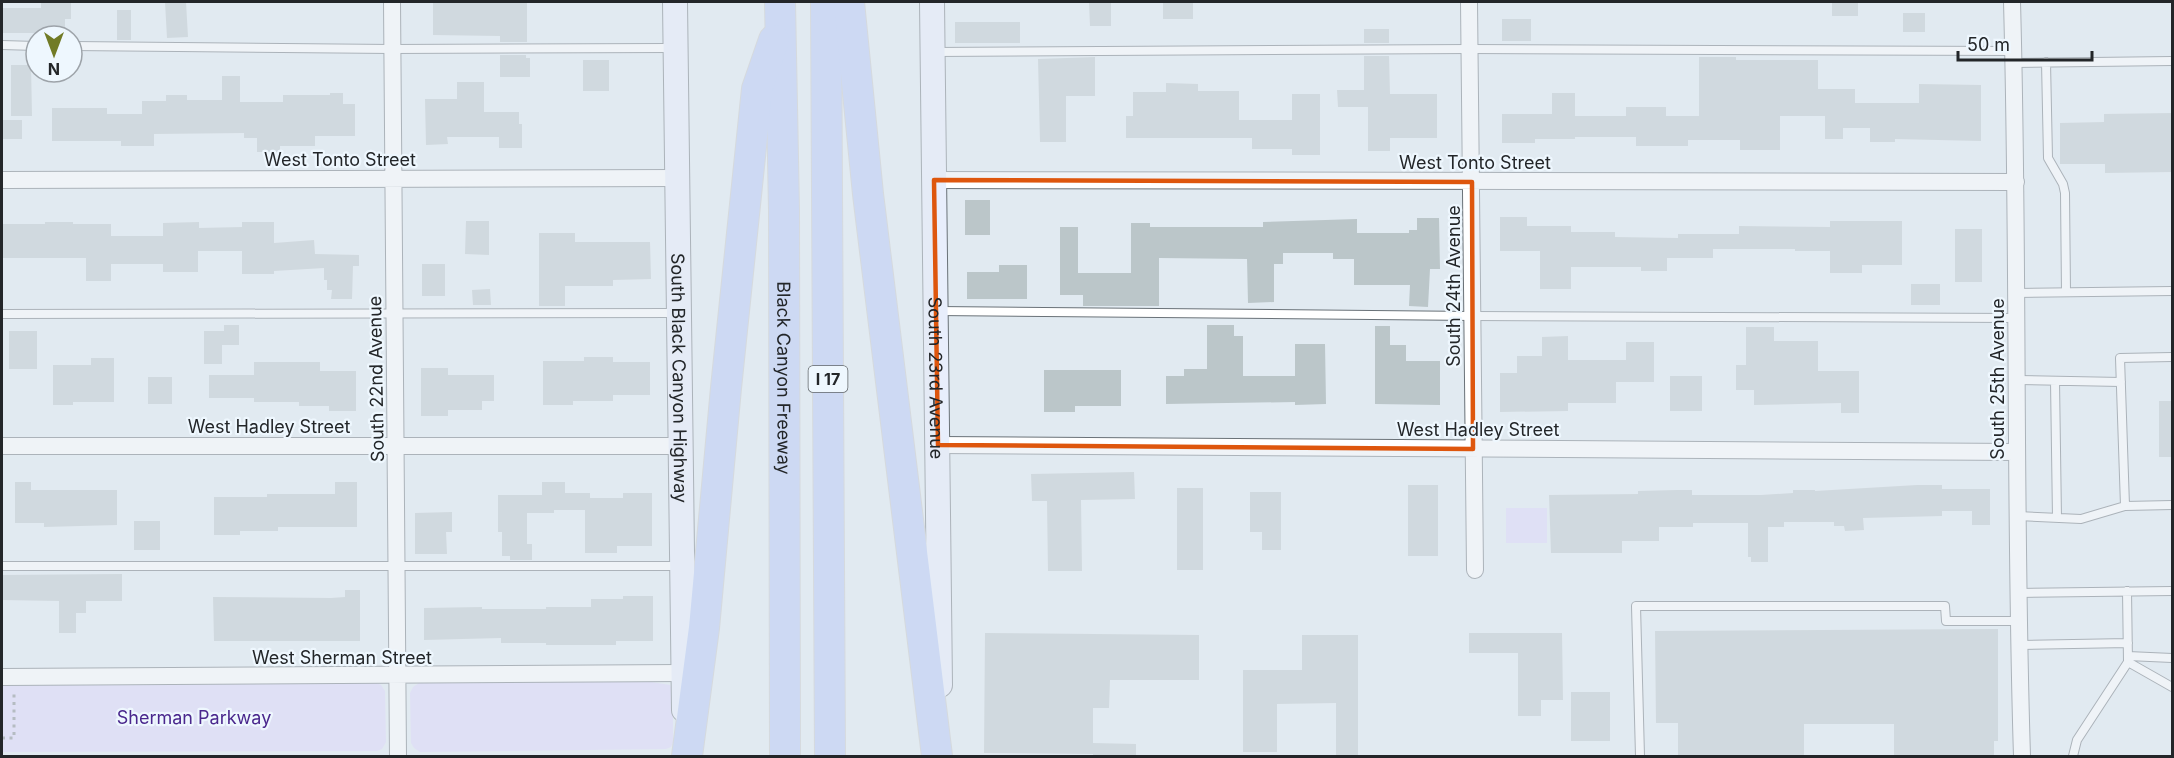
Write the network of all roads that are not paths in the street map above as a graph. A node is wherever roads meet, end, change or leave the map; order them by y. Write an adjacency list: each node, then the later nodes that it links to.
1 (392, 2): 13 (street, South 22nd Avenue)
2 (675, 2): 12 (main road, South Black Canyon Highway)
3 (826, 2): 67 (highway, I 17)
4 (849, 2): 68 (highway)
5 (932, 2): 15 (main road, South 23rd Avenue)
6 (1469, 2): 14 (street, South 24th Avenue)
7 (2012, 2): 16 (street, South 25th Avenue)
8 (780, 12): 65 (highway); 66 (highway, Black Canyon Freeway / I 17)
9 (2, 45): 10 (lane)
10 (24, 46)
11 (84, 46): 13 (lane)
12 (676, 48): 13 (lane); 20 (main road, South Black Canyon Highway)
13 (392, 49): 19 (street, South 22nd Avenue)
14 (1470, 50): 15 (lane); 16 (lane); 23 (street, South 24th Avenue)
15 (933, 52): 22 (main road, South 23rd Avenue)
16 (2014, 57): 18 (lane); 24 (street, South 25th Avenue)
17 (2172, 61): 18 (lane)
18 (2046, 62): 26 (lane)
19 (393, 178): 20 (street, West Tonto Street); 21 (street, West Tonto Street); 31 (street, South 22nd Avenue)
20 (678, 178): 29 (main road, South Black Canyon Highway)
21 (2, 180)
22 (934, 180): 23 (street, West Tonto Street); 28 (main road, South 23rd Avenue)
23 (1472, 182): 24 (street, West Tonto Street); 32 (street, South 24th Avenue)
24 (2016, 182): 27 (street, South 25th Avenue)
25 (2172, 291): 26 (lane)
26 (2066, 292): 27 (lane)
27 (2016, 293): 33 (street, South 25th Avenue)
28 (936, 311): 32 (lane); 38 (main road, South 23rd Avenue)
29 (680, 313): 31 (lane); 41 (main road, South Black Canyon Highway)
30 (2, 314): 31 (lane)
31 (394, 314): 40 (street, South 22nd Avenue)
32 (1474, 316): 33 (lane); 42 (street, South 24th Avenue)
33 (2017, 318): 35 (street, South 25th Avenue)
34 (2172, 357): 37 (lane)
35 (2017, 380): 36 (lane); 43 (street, South 25th Avenue)
36 (2055, 381): 37 (lane); 47 (lane)
37 (2121, 382): 45 (lane)
38 (938, 445): 42 (street, West Hadley Street); 68 (main road, South 23rd Avenue)
39 (2, 446): 40 (street, West Hadley Street)
40 (396, 446): 41 (street, West Hadley Street); 49 (street, South 22nd Avenue)
41 (681, 446): 50 (main road, South Black Canyon Highway)
42 (1473, 449): 43 (street, West Hadley Street); 51 (street, South 24th Avenue)
43 (2017, 452): 46 (street, South 25th Avenue)
44 (2172, 505): 45 (lane)
45 (2125, 506): 47 (lane)
46 (2017, 516): 47 (lane); 54 (street, South 25th Avenue)
47 (2057, 518)
48 (2, 566): 49 (lane)
49 (397, 566): 50 (lane); 61 (street, South 22nd Avenue)
50 (682, 566): 60 (main road, South Black Canyon Highway)
51 (1475, 570)
52 (2127, 591): 53 (lane); 54 (lane); 56 (lane)
53 (2172, 591)
54 (2017, 593): 55 (street, South 25th Avenue)
55 (2018, 621): 57 (street, South 25th Avenue); 69 (lane)
56 (2128, 643): 57 (lane); 59 (lane)
57 (2018, 645): 70 (street, South 25th Avenue)
58 (2172, 658): 59 (lane)
59 (2128, 659): 63 (lane); 71 (lane)
60 (682, 674): 61 (street, West Sherman Street); 65 (main road, South Black Canyon Highway)
61 (398, 676): 62 (street, West Sherman Street); 64 (street, South 22nd Avenue)
62 (2, 677)
63 (2172, 687)
64 (398, 756)
65 (687, 756)
66 (785, 756)
67 (830, 756)
68 (938, 756)
69 (1640, 756)
70 (2022, 756)
71 (2073, 756)

